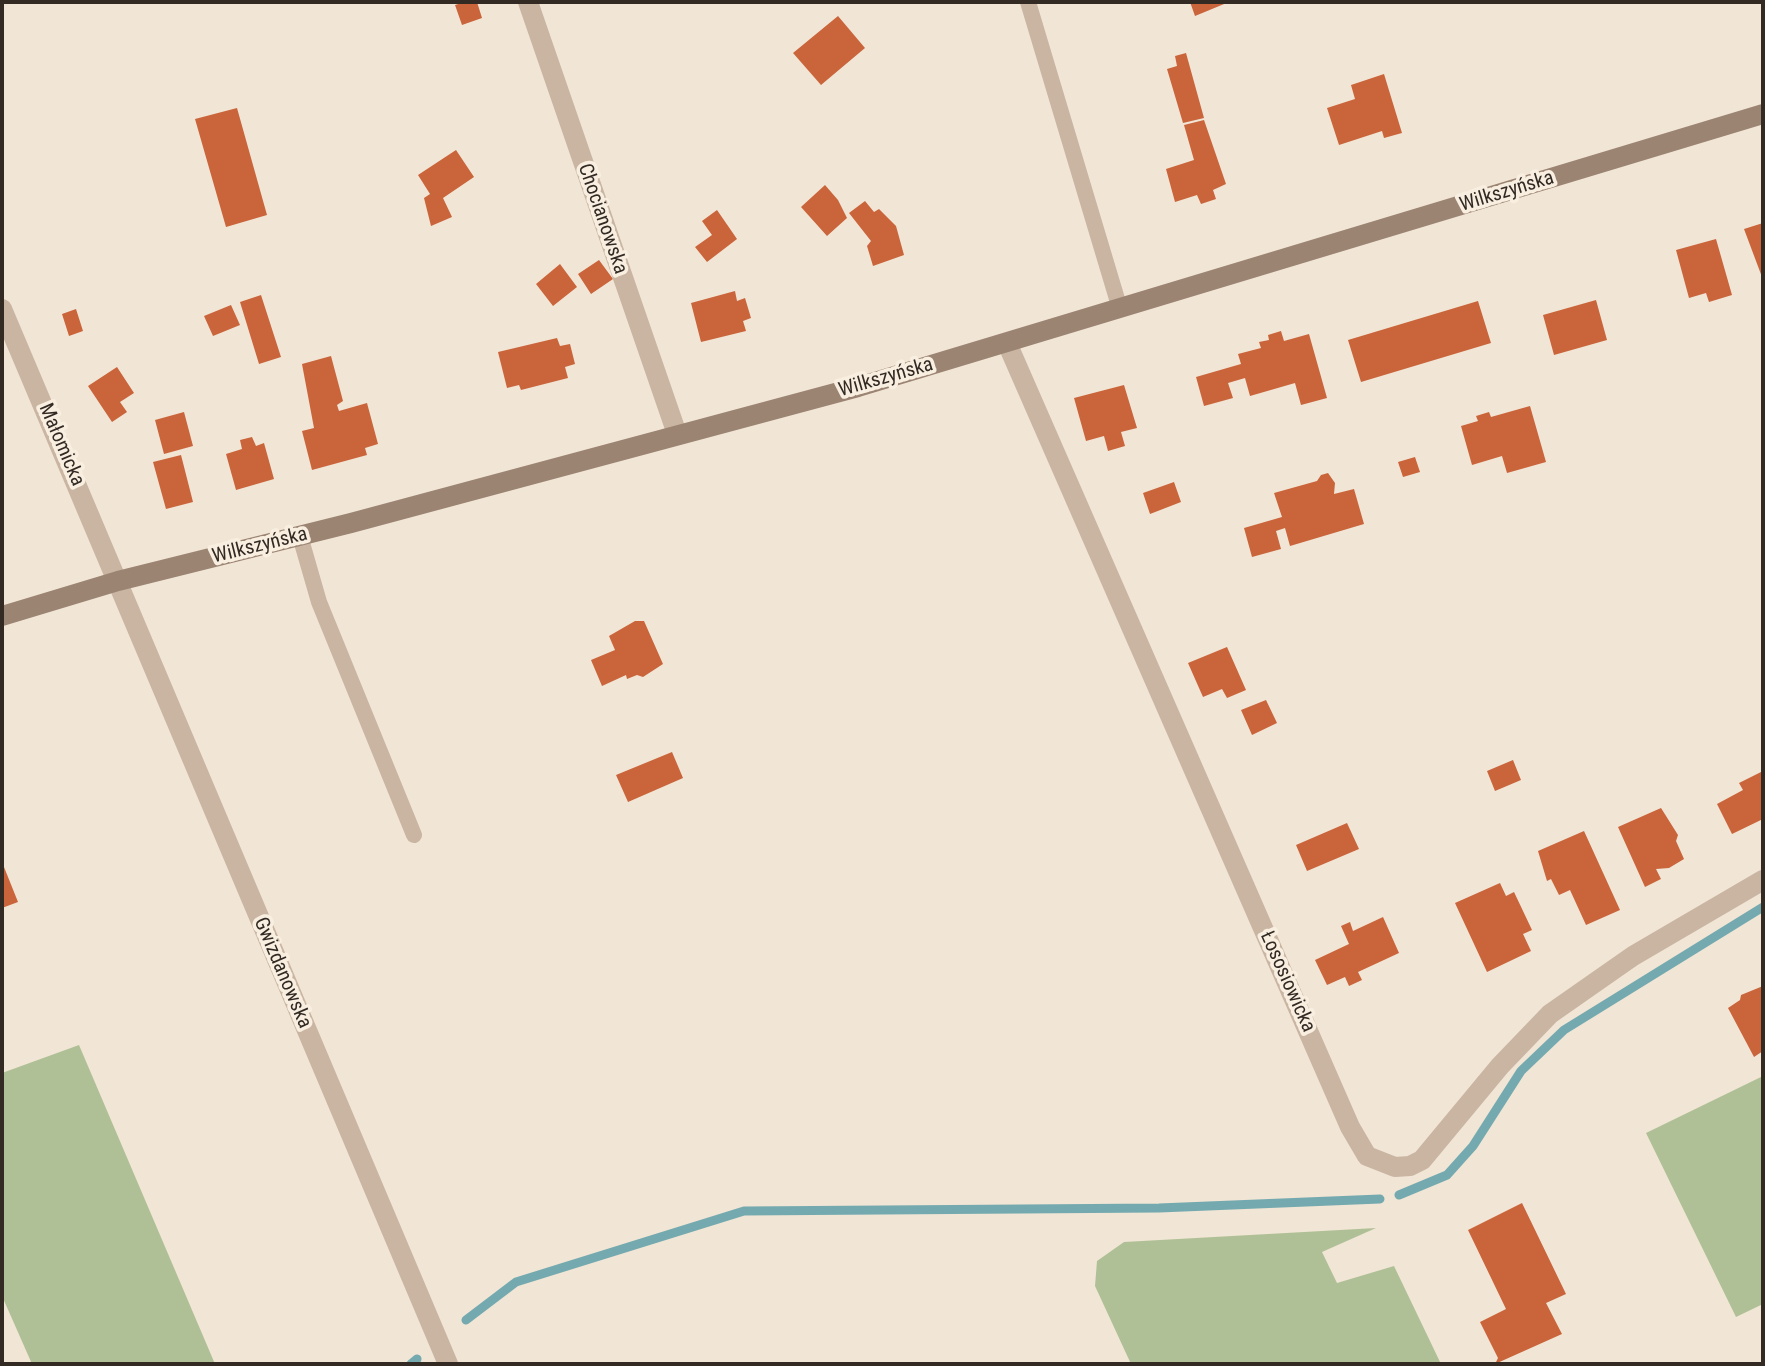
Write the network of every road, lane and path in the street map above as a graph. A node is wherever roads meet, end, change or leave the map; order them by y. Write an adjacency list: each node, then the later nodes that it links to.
1 (528, 2): 7 (street, Chocianowska)
2 (1028, 2): 5 (lane)
3 (1763, 114): 5 (street, Wilkszyńska)
4 (2, 309): 9 (street, Małomicka)
5 (1120, 309): 6 (street, Wilkszyńska)
6 (1007, 343): 7 (street, Wilkszyńska); 12 (street, Łososiowicka)
7 (677, 434): 8 (street, Wilkszyńska)
8 (300, 536): 9 (street, Wilkszyńska); 11 (lane)
9 (118, 581): 10 (street, Wilkszyńska); 13 (street, Gwizdanowska)
10 (2, 616)
11 (414, 835)
12 (1763, 880)
13 (448, 1364)

